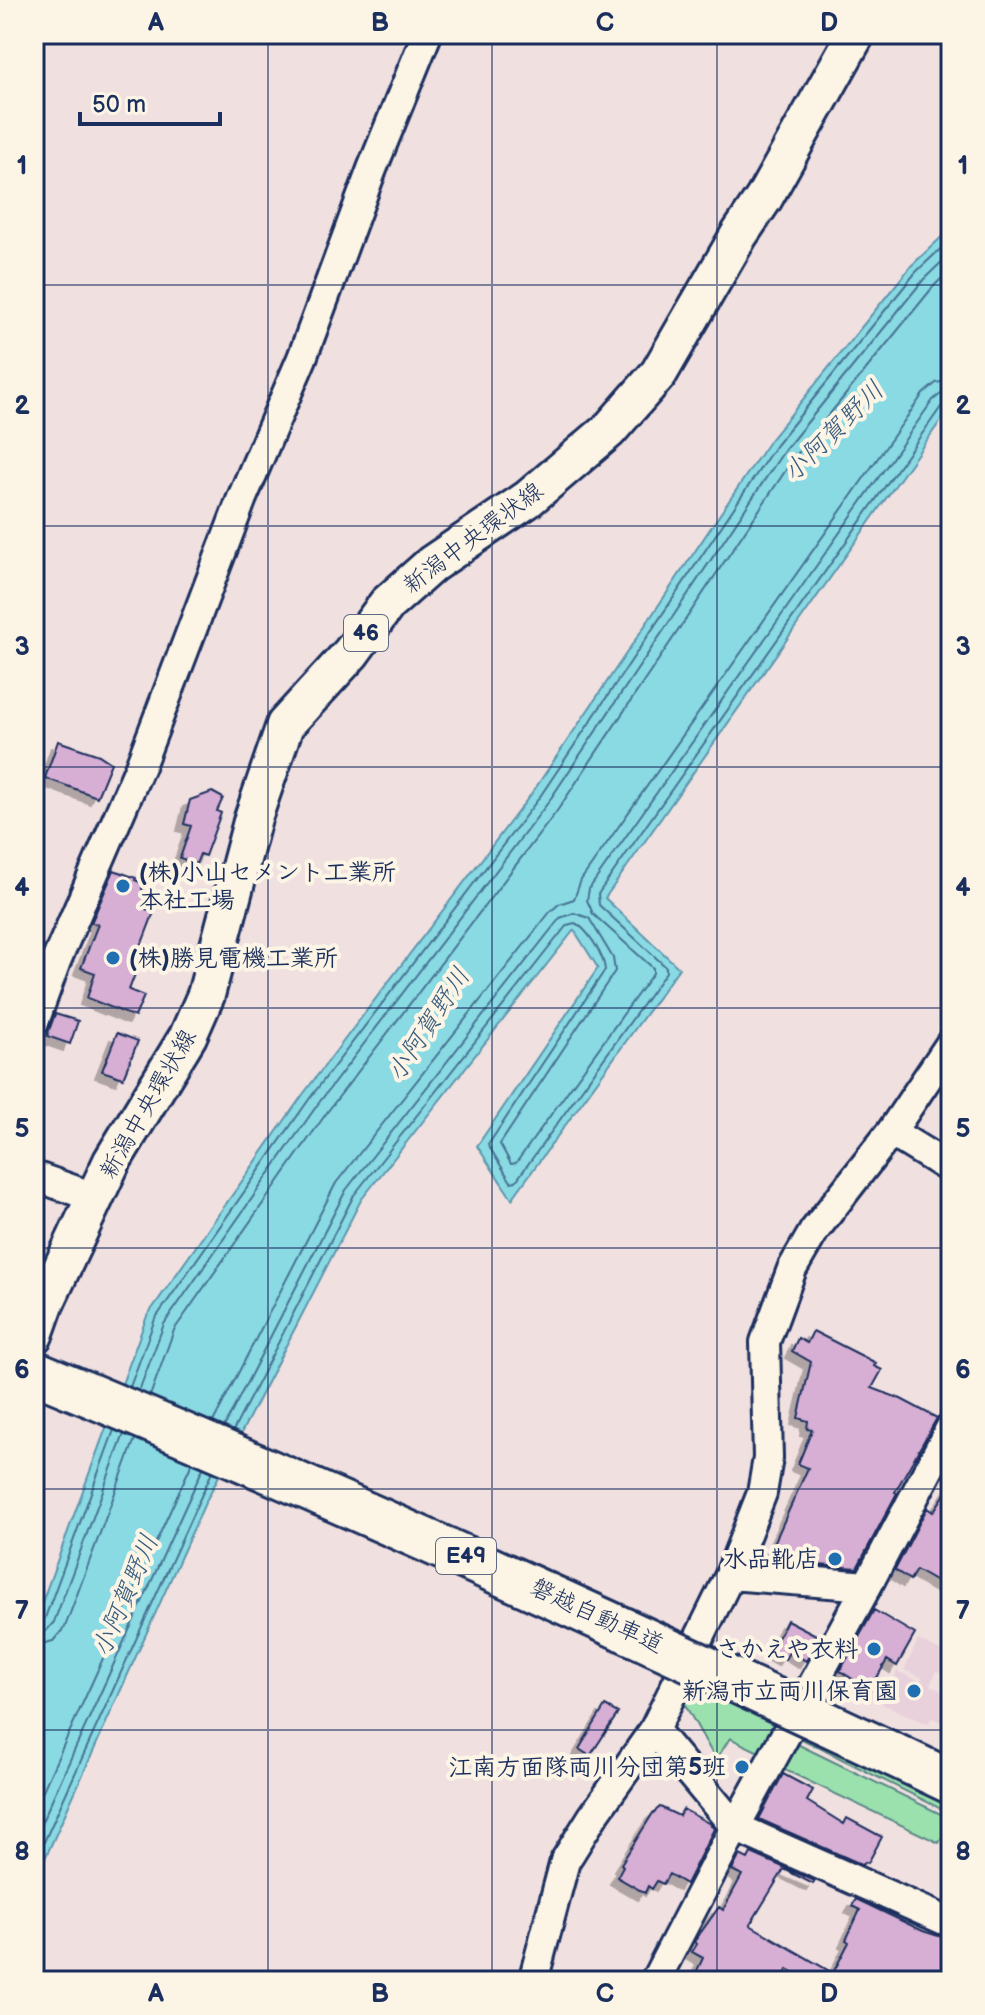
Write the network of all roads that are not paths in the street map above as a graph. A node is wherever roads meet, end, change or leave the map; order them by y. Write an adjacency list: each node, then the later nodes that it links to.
1 (427, 34): 3 (street)
2 (856, 34): 8 (main road, 新潟中央環状線 / 46)
3 (34, 1022)
4 (951, 1043): 5 (street)
5 (891, 1132): 6 (street); 12 (street)
6 (951, 1169)
7 (34, 1176): 8 (street)
8 (96, 1198): 9 (main road, 新潟中央環状線 / 46)
9 (34, 1335)
10 (34, 1372): 15 (highway, 磐越自動車道 / E49, bridge)
11 (951, 1427): 13 (street)
12 (730, 1575): 13 (street); 14 (street)
13 (867, 1586): 16 (street)
14 (654, 1730): 16 (street); 18 (street)
15 (951, 1782)
16 (735, 1827): 17 (street); 19 (street)
17 (951, 1923)
18 (533, 1981)
19 (655, 1981)

